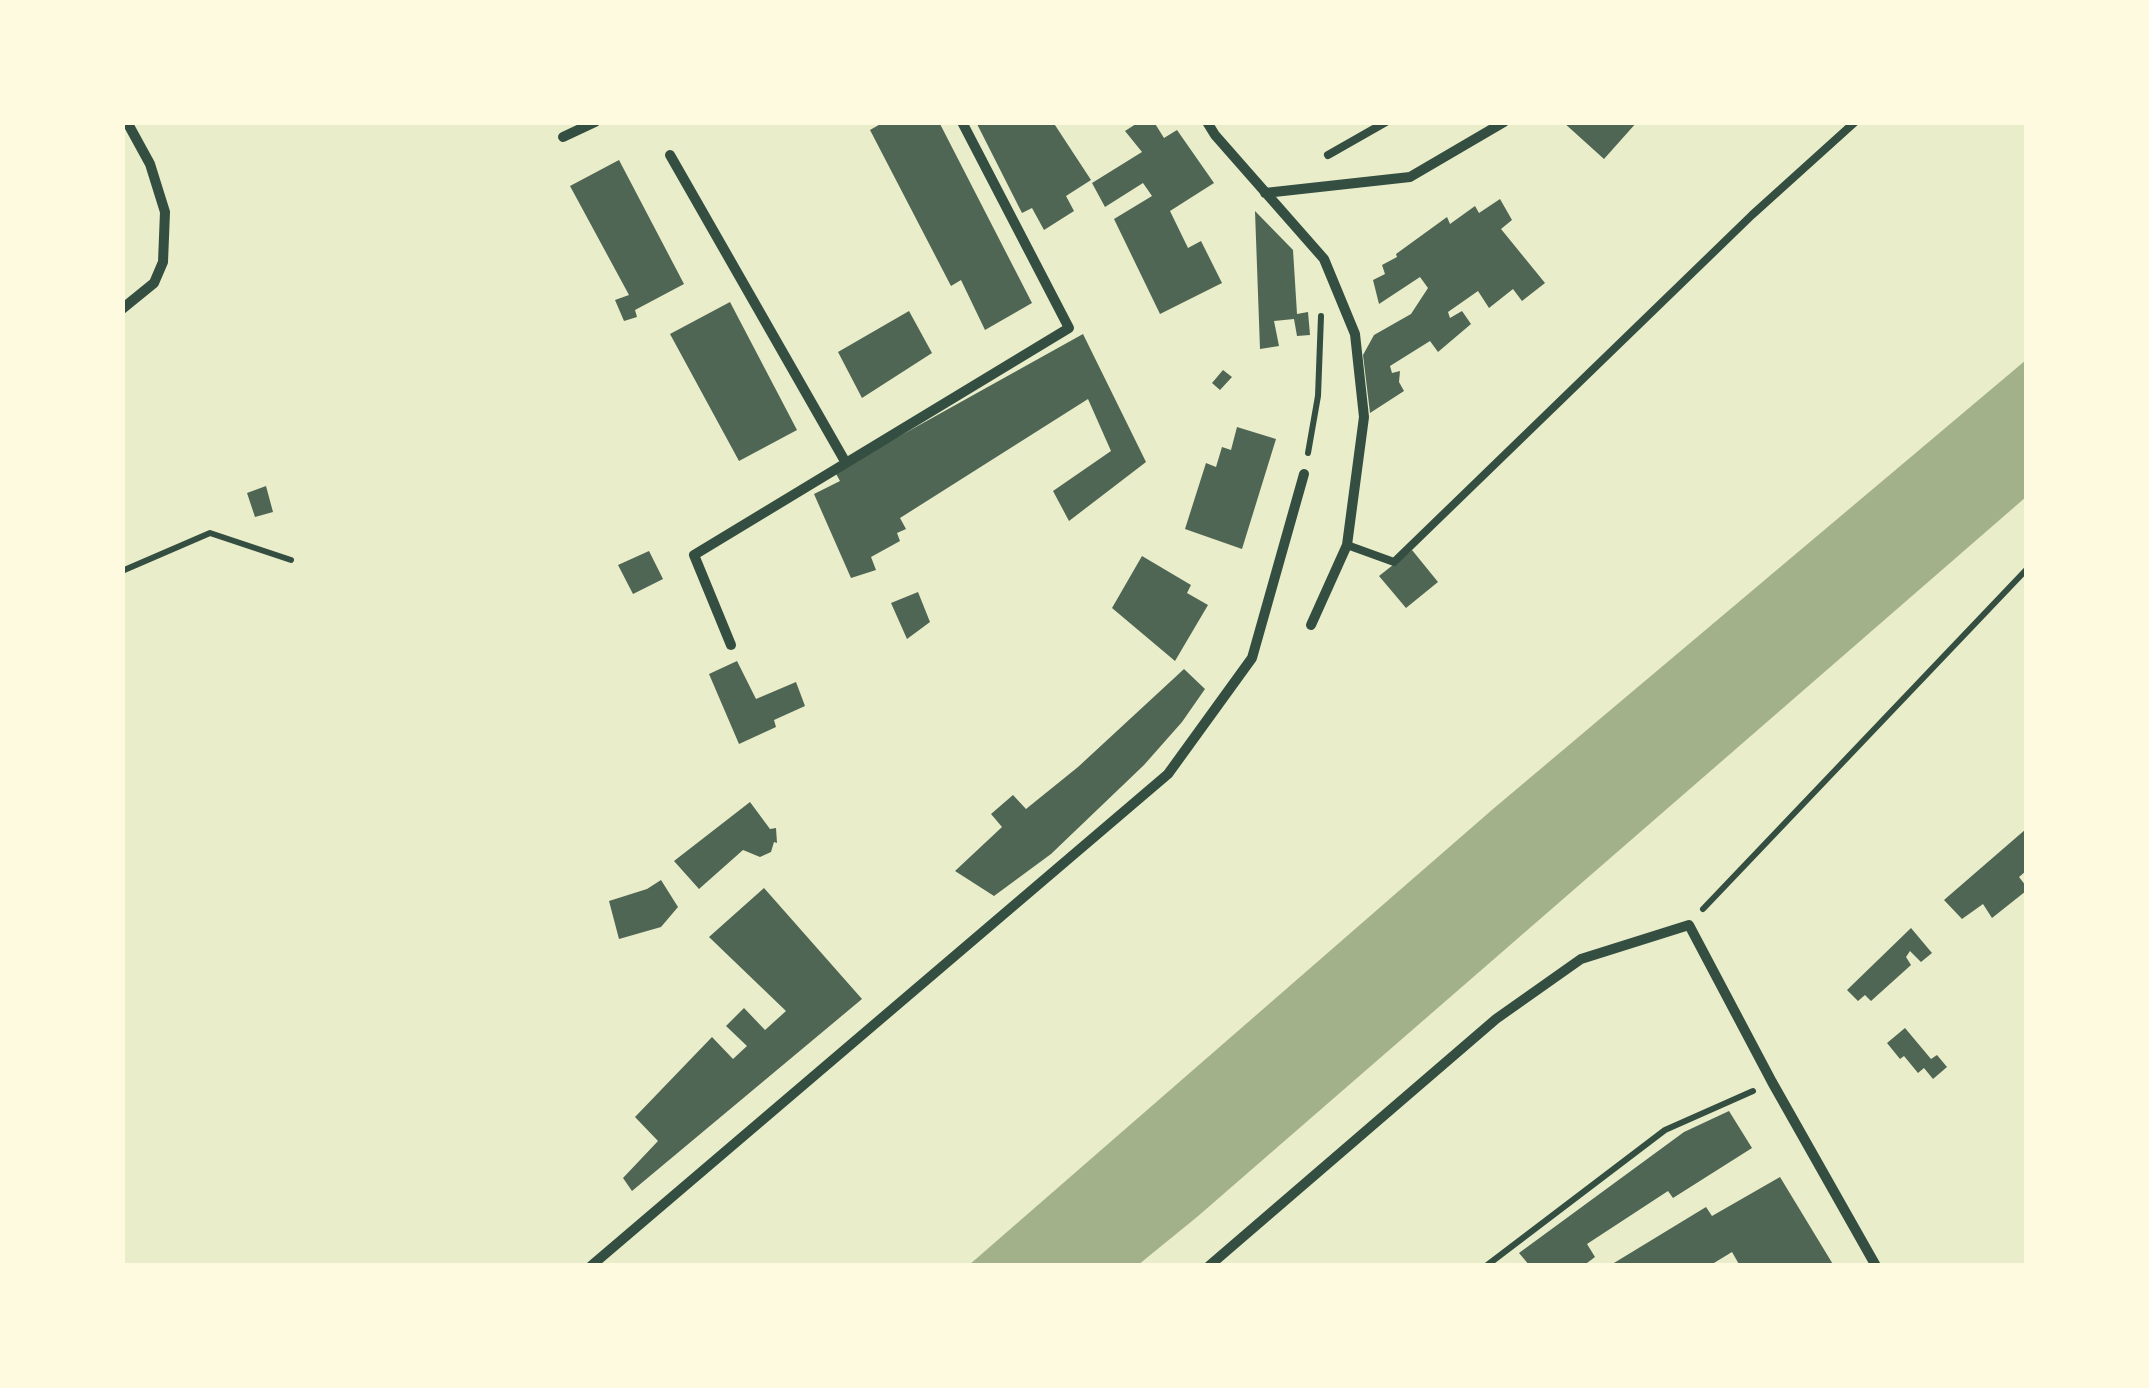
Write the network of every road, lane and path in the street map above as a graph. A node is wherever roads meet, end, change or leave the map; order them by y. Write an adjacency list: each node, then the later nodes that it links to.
1 (127, 122): 12 (street)
2 (595, 122): 8 (street)
3 (962, 122): 14 (street)
4 (1207, 122): 11 (street)
5 (1386, 122): 10 (lane)
6 (1504, 122): 11 (street)
7 (1855, 122): 16 (lane)
8 (563, 137)
9 (670, 155): 14 (street)
10 (1328, 155)
11 (1265, 194): 16 (street)
12 (122, 308)
13 (1321, 314): 15 (path)
14 (846, 463): 21 (street)
15 (1304, 474): 24 (street)
16 (1347, 545): 20 (street)
17 (292, 560): 19 (path)
18 (2026, 570): 22 (path)
19 (122, 571)
20 (1312, 625)
21 (730, 645)
22 (1688, 925): 23 (street); 25 (street)
23 (1772, 1082): 26 (path); 27 (street)
24 (591, 1266)
25 (1209, 1266)
26 (1486, 1266)
27 (1876, 1266)

